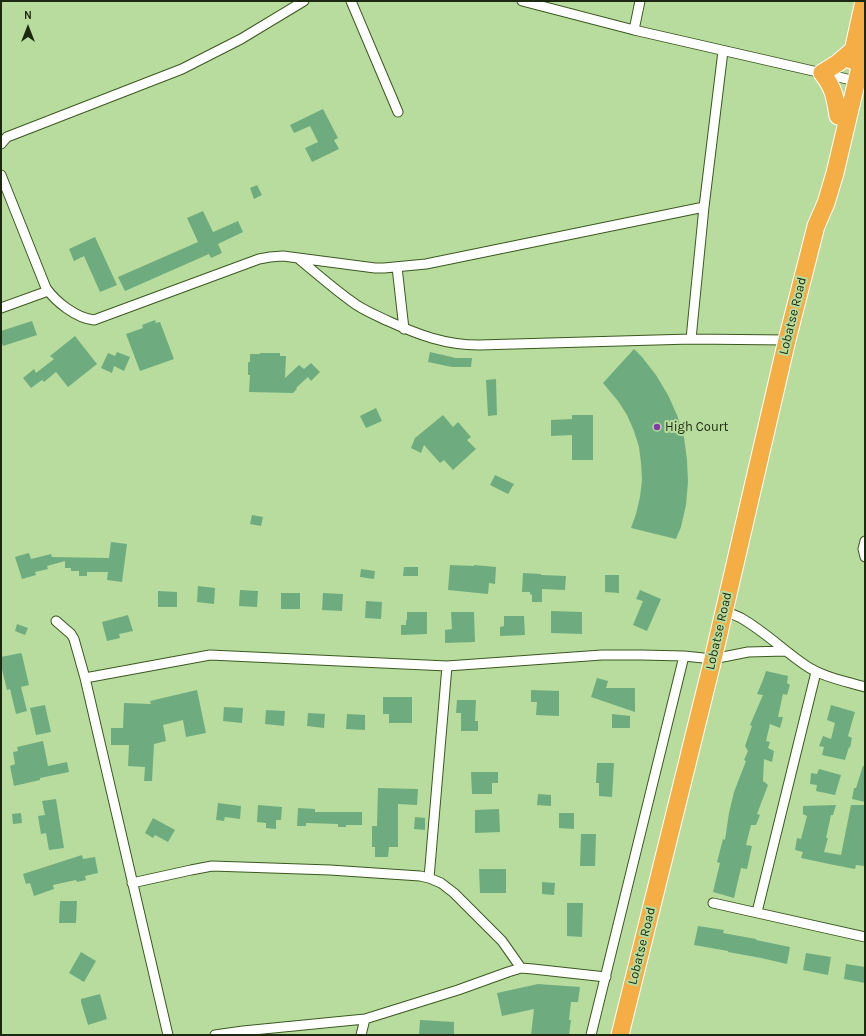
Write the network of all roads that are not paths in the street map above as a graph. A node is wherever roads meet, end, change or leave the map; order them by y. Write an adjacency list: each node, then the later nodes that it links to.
1 (304, 1): 13 (street)
2 (351, 1): 11 (street)
3 (522, 1): 6 (street)
4 (640, 1): 6 (street)
5 (864, 1): 7 (highway, Lobatse Road)
6 (634, 30): 8 (street)
7 (859, 48): 9 (highway); 10 (highway, Lobatse Road)
8 (723, 51): 9 (street); 15 (street)
9 (822, 73): 10 (street); 12 (highway)
10 (852, 81): 12 (highway, Lobatse Road); 16 (highway, Lobatse Road)
11 (398, 112)
12 (838, 116): 16 (highway, Lobatse Road)
13 (1, 144)
14 (1, 175): 19 (street)
15 (704, 207): 18 (street); 22 (street)
16 (816, 226): 23 (highway, Lobatse Road)
17 (297, 258): 18 (street); 19 (street); 21 (street)
18 (397, 267): 21 (street)
19 (48, 291): 20 (street)
20 (1, 308)
21 (404, 329): 22 (street)
22 (691, 339): 23 (street)
23 (787, 340): 26 (highway, Lobatse Road)
24 (865, 541): 25 (street)
25 (865, 557)
26 (724, 611): 28 (street); 30 (highway, Lobatse Road)
27 (56, 621): 33 (street)
28 (785, 651): 30 (street); 32 (street)
29 (684, 656): 30 (street); 31 (street); 41 (street)
30 (713, 659): 43 (highway, Lobatse Road)
31 (447, 666): 33 (street); 35 (street)
32 (816, 672): 34 (street); 38 (street)
33 (85, 678): 36 (street)
34 (865, 686)
35 (429, 878): 36 (street); 40 (street)
36 (132, 883): 44 (street)
37 (713, 903): 38 (street)
38 (757, 912): 39 (street)
39 (865, 937)
40 (521, 968): 41 (street); 42 (street)
41 (606, 977): 47 (street)
42 (365, 1019): 45 (street); 46 (street)
43 (624, 1034)
44 (168, 1035)
45 (215, 1035)
46 (361, 1035)
47 (591, 1035)

